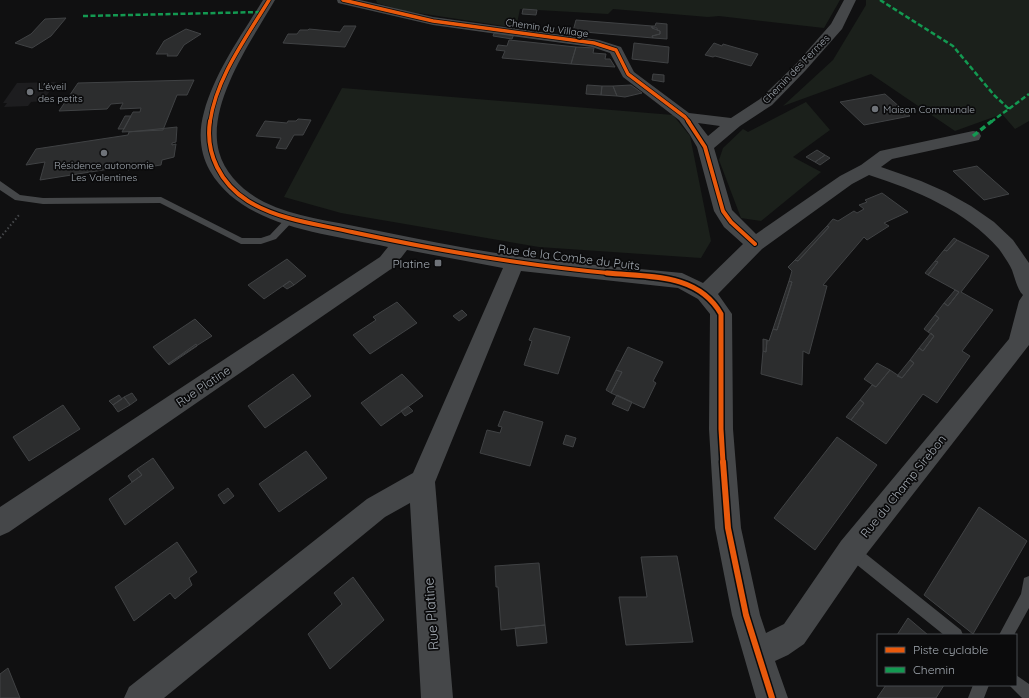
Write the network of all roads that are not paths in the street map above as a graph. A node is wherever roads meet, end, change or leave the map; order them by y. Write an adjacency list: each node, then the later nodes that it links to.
1 (269, 0): 10 (street, Rue de la Combe du Puits)
2 (343, 0): 4 (street, Chemin du Village)
3 (850, 0): 5 (street, Chemin des Fermes)
4 (685, 117): 5 (street); 7 (street, Chemin du Village)
5 (734, 123): 7 (street, Chemin des Fermes)
6 (973, 136): 8 (street)
7 (705, 147): 12 (street)
8 (867, 169): 12 (street); 14 (street)
9 (0, 184): 10 (lane)
10 (291, 218): 11 (street, Rue de la Combe du Puits)
11 (402, 243): 13 (street, Rue de la Combe du Puits); 18 (street, Rue Platine)
12 (755, 244): 15 (street)
13 (515, 263): 15 (street, Rue de la Combe du Puits); 17 (street, Rue Platine)
14 (1029, 289)
15 (706, 293): 23 (street, Rue de la Combe du Puits)
16 (1029, 302): 19 (street, Rue du Champ Sirebon)
17 (422, 482): 27 (street); 28 (street, Rue Platine)
18 (0, 523)
19 (851, 551): 21 (lane); 23 (street, Rue du Champ Sirebon)
20 (1029, 583): 22 (lane)
21 (955, 634)
22 (1007, 634)
23 (756, 651): 29 (street, Rue de la Combe du Puits)
24 (1017, 684): 26 (lane)
25 (981, 686): 30 (lane)
26 (1029, 694)
27 (140, 698)
28 (437, 698)
29 (772, 698)
30 (976, 698)

